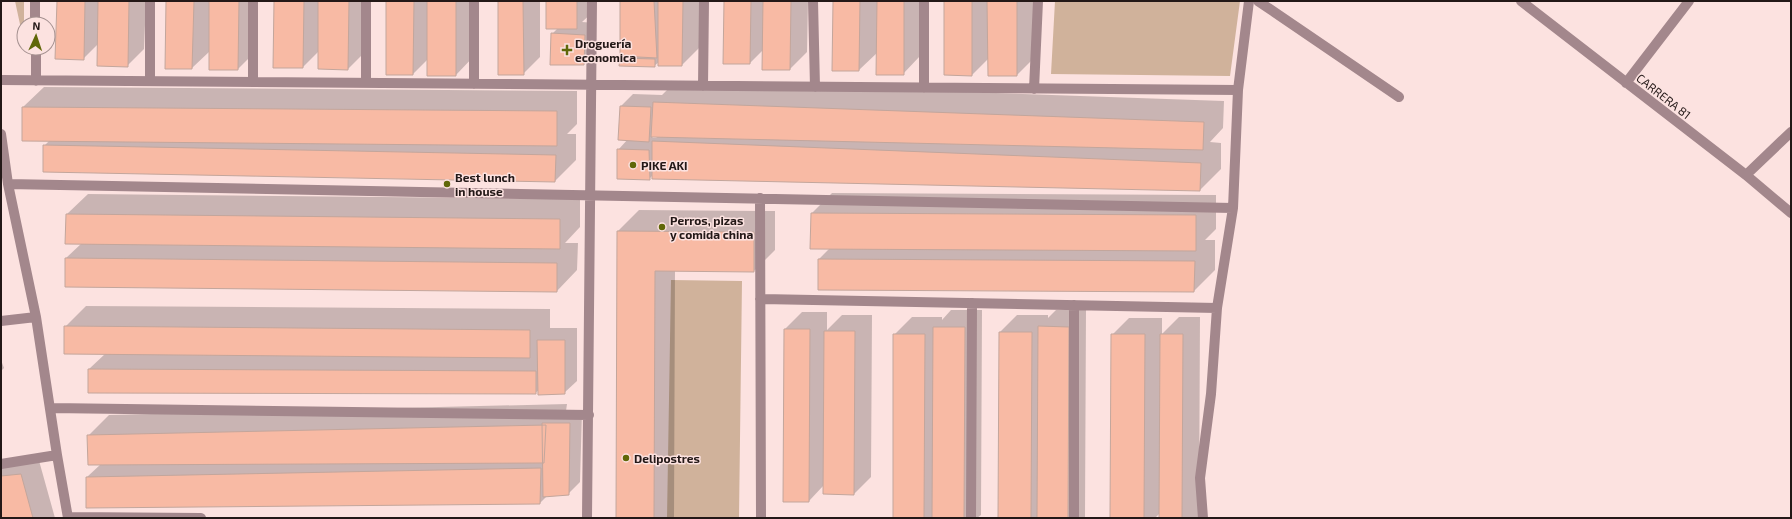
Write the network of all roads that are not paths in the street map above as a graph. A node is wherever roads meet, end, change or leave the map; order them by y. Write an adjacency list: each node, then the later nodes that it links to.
1 (35, 1): 15 (street)
2 (150, 1): 19 (street)
3 (252, 1): 20 (street)
4 (366, 1): 21 (street)
5 (474, 1): 23 (street)
6 (592, 1): 24 (street)
7 (704, 1): 25 (street)
8 (812, 1): 26 (street)
9 (924, 1): 27 (street)
10 (1038, 1): 28 (street)
11 (1249, 1): 29 (street)
12 (1258, 1): 30 (street)
13 (1521, 1): 22 (street, CARRERA 81)
14 (1689, 1): 22 (street)
15 (36, 16)
16 (36, 56): 18 (street)
17 (1, 80): 18 (street)
18 (36, 80): 19 (street)
19 (150, 81): 20 (street)
20 (253, 82): 21 (street)
21 (366, 83): 23 (street)
22 (1626, 83): 34 (street, CARRERA 81)
23 (474, 84): 24 (street)
24 (591, 85): 25 (street); 36 (street)
25 (703, 86): 26 (street)
26 (815, 87): 27 (street)
27 (924, 88): 28 (street)
28 (1034, 89): 29 (street)
29 (1238, 90): 38 (street)
30 (1399, 97)
31 (1791, 132): 34 (street)
32 (1, 134): 33 (street)
33 (3, 170): 35 (street)
34 (1746, 175): 39 (street, CARRERA 81)
35 (8, 184): 36 (street); 44 (street)
36 (591, 195): 37 (street); 47 (street)
37 (760, 198): 38 (street); 40 (street)
38 (1233, 208): 43 (street)
39 (1791, 213)
40 (760, 299): 41 (street); 53 (street)
41 (972, 303): 42 (street); 54 (street)
42 (1074, 305): 43 (street); 55 (street)
43 (1217, 308): 56 (street)
44 (36, 317): 45 (street); 46 (street)
45 (1, 321)
46 (51, 408): 47 (street); 48 (street)
47 (589, 415): 52 (street)
48 (56, 455): 49 (street); 50 (street)
49 (1, 464)
50 (68, 518): 51 (street)
51 (201, 518)
52 (587, 518)
53 (761, 518)
54 (971, 518)
55 (1074, 518)
56 (1203, 518)

